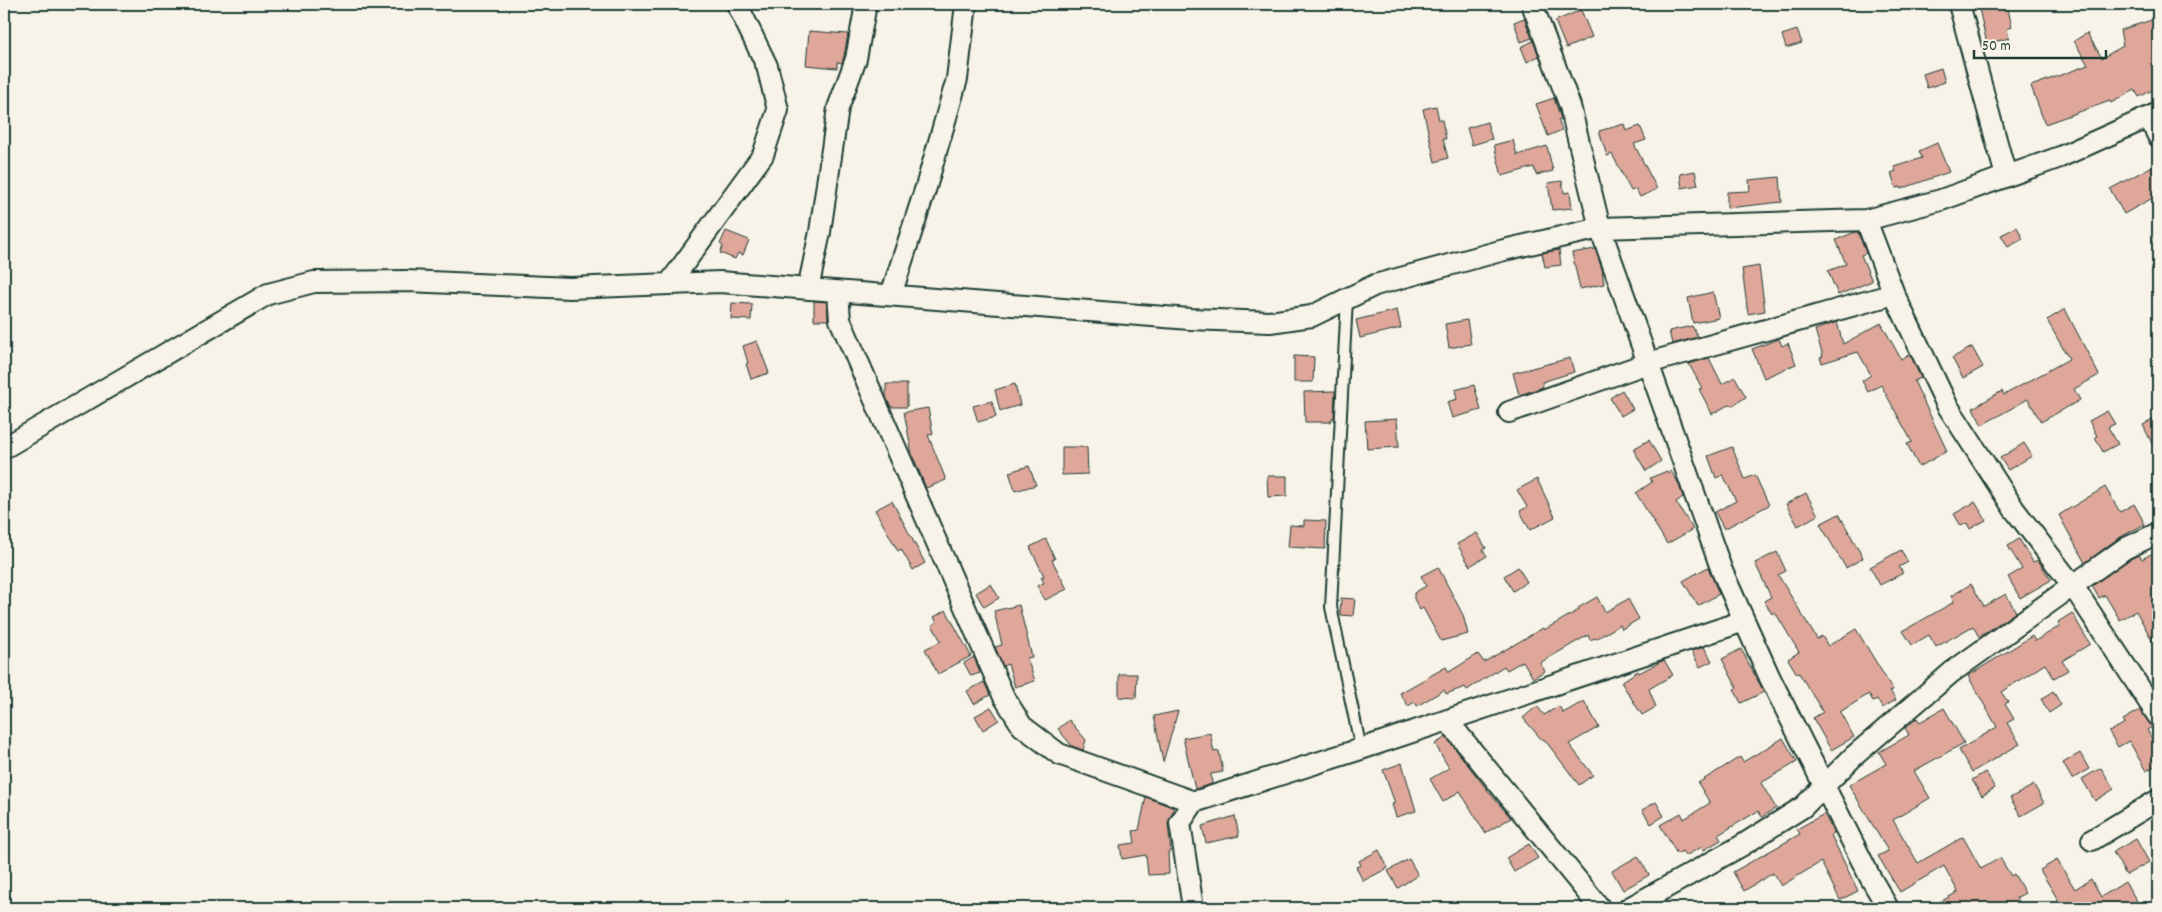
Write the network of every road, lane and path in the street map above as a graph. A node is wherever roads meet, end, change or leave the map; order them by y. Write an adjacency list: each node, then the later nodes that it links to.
1 (737, 4): 11 (street)
2 (866, 4): 12 (street)
3 (966, 4): 15 (street)
4 (1532, 4): 10 (street)
5 (1959, 4): 8 (street)
6 (2154, 115): 7 (street); 8 (street)
7 (2158, 136)
8 (2006, 176): 9 (street)
9 (1866, 220): 10 (street); 14 (street)
10 (1600, 228): 16 (street); 17 (street)
11 (669, 284): 12 (street); 19 (street)
12 (808, 289): 13 (street)
13 (838, 292): 15 (street); 28 (street)
14 (1894, 294): 17 (street); 21 (street)
15 (891, 295): 16 (street)
16 (1347, 299): 25 (lane)
17 (1648, 364): 18 (street); 22 (street)
18 (1509, 412)
19 (4, 448)
20 (2158, 534): 21 (street)
21 (2073, 586): 23 (street); 26 (street)
22 (1744, 620): 24 (street); 26 (street)
23 (2158, 716)
24 (1447, 720): 25 (street); 31 (street)
25 (1362, 749): 28 (street)
26 (1825, 785): 32 (street); 33 (street)
27 (2158, 800): 29 (street)
28 (1194, 802): 30 (street)
29 (2092, 840)
30 (1193, 908)
31 (1600, 908)
32 (1629, 908)
33 (1888, 908)

